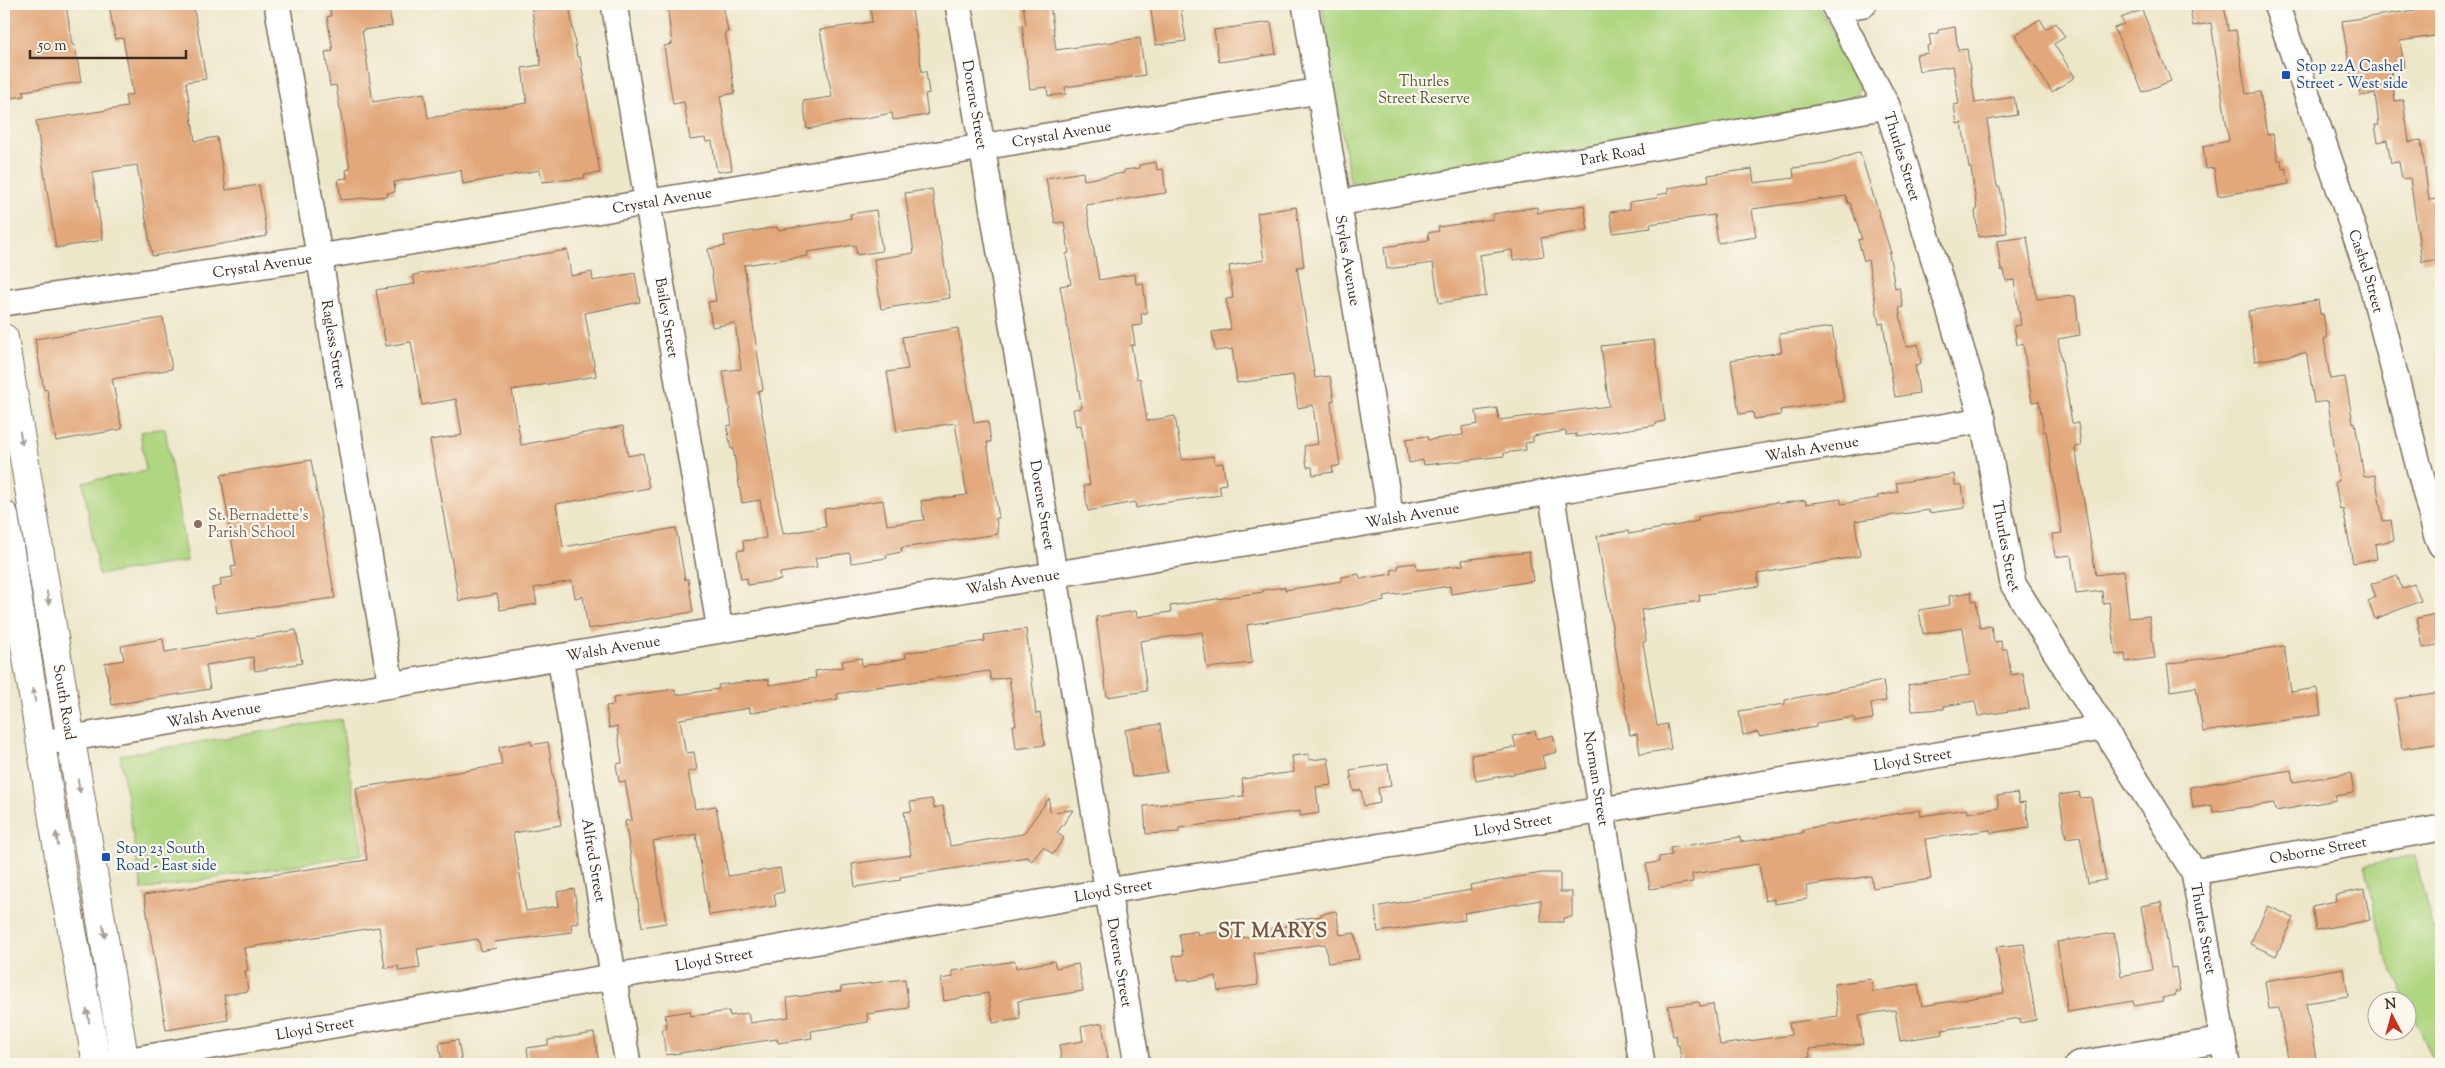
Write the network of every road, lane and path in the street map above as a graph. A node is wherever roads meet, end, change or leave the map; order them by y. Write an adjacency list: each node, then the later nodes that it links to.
1 (277, 4): 13 (street, Ragless Street)
2 (614, 4): 11 (street, Bailey Street)
3 (958, 4): 10 (street, Dorene Street)
4 (1305, 4): 8 (street, Styles Avenue)
5 (1864, 4): 7 (street)
6 (2276, 4): 20 (street, Cashel Street)
7 (1835, 6): 9 (street, Thurles Street)
8 (1319, 91): 10 (street, Crystal Avenue); 12 (street, Styles Avenue)
9 (1887, 106): 12 (street, Park Road); 16 (street, Thurles Street)
10 (982, 147): 11 (street, Crystal Avenue); 21 (street, Dorene Street)
11 (648, 202): 13 (street, Crystal Avenue); 22 (street, Bailey Street)
12 (1338, 203): 19 (street, Styles Avenue)
13 (319, 257): 14 (street, Crystal Avenue); 24 (street, Ragless Street)
14 (4, 303)
15 (4, 338): 26 (highway, South Road, one-way to 26)
16 (1983, 420): 17 (street, Walsh Avenue); 25 (street, Thurles Street)
17 (1551, 492): 19 (street, Walsh Avenue); 28 (street, Norman Street)
18 (4, 516): 27 (highway, South Road, one-way to 18)
19 (1392, 518): 21 (street, Walsh Avenue)
20 (2441, 545)
21 (1055, 574): 22 (street, Walsh Avenue); 31 (street, Dorene Street)
22 (720, 630): 23 (street, Walsh Avenue)
23 (560, 657): 24 (street, Walsh Avenue); 32 (street, Alfred Street)
24 (390, 685): 26 (street, Walsh Avenue)
25 (2102, 728): 28 (street, Lloyd Street); 30 (street, Thurles Street)
26 (71, 738): 27 (street, Walsh Avenue); 34 (highway, South Road, one-way to 34)
27 (42, 743): 35 (highway, South Road, one-way to 27)
28 (1602, 810): 31 (street, Lloyd Street); 38 (street, Norman Street)
29 (2441, 828): 30 (street, Osborne Street)
30 (2194, 872): 33 (street, Thurles Street)
31 (1108, 891): 32 (street, Lloyd Street); 37 (street, Dorene Street)
32 (613, 975): 34 (street, Lloyd Street); 36 (street, Alfred Street)
33 (2225, 1052): 39 (street)
34 (119, 1063)
35 (96, 1064)
36 (628, 1064)
37 (1137, 1064)
38 (1642, 1064)
39 (2078, 1064)

